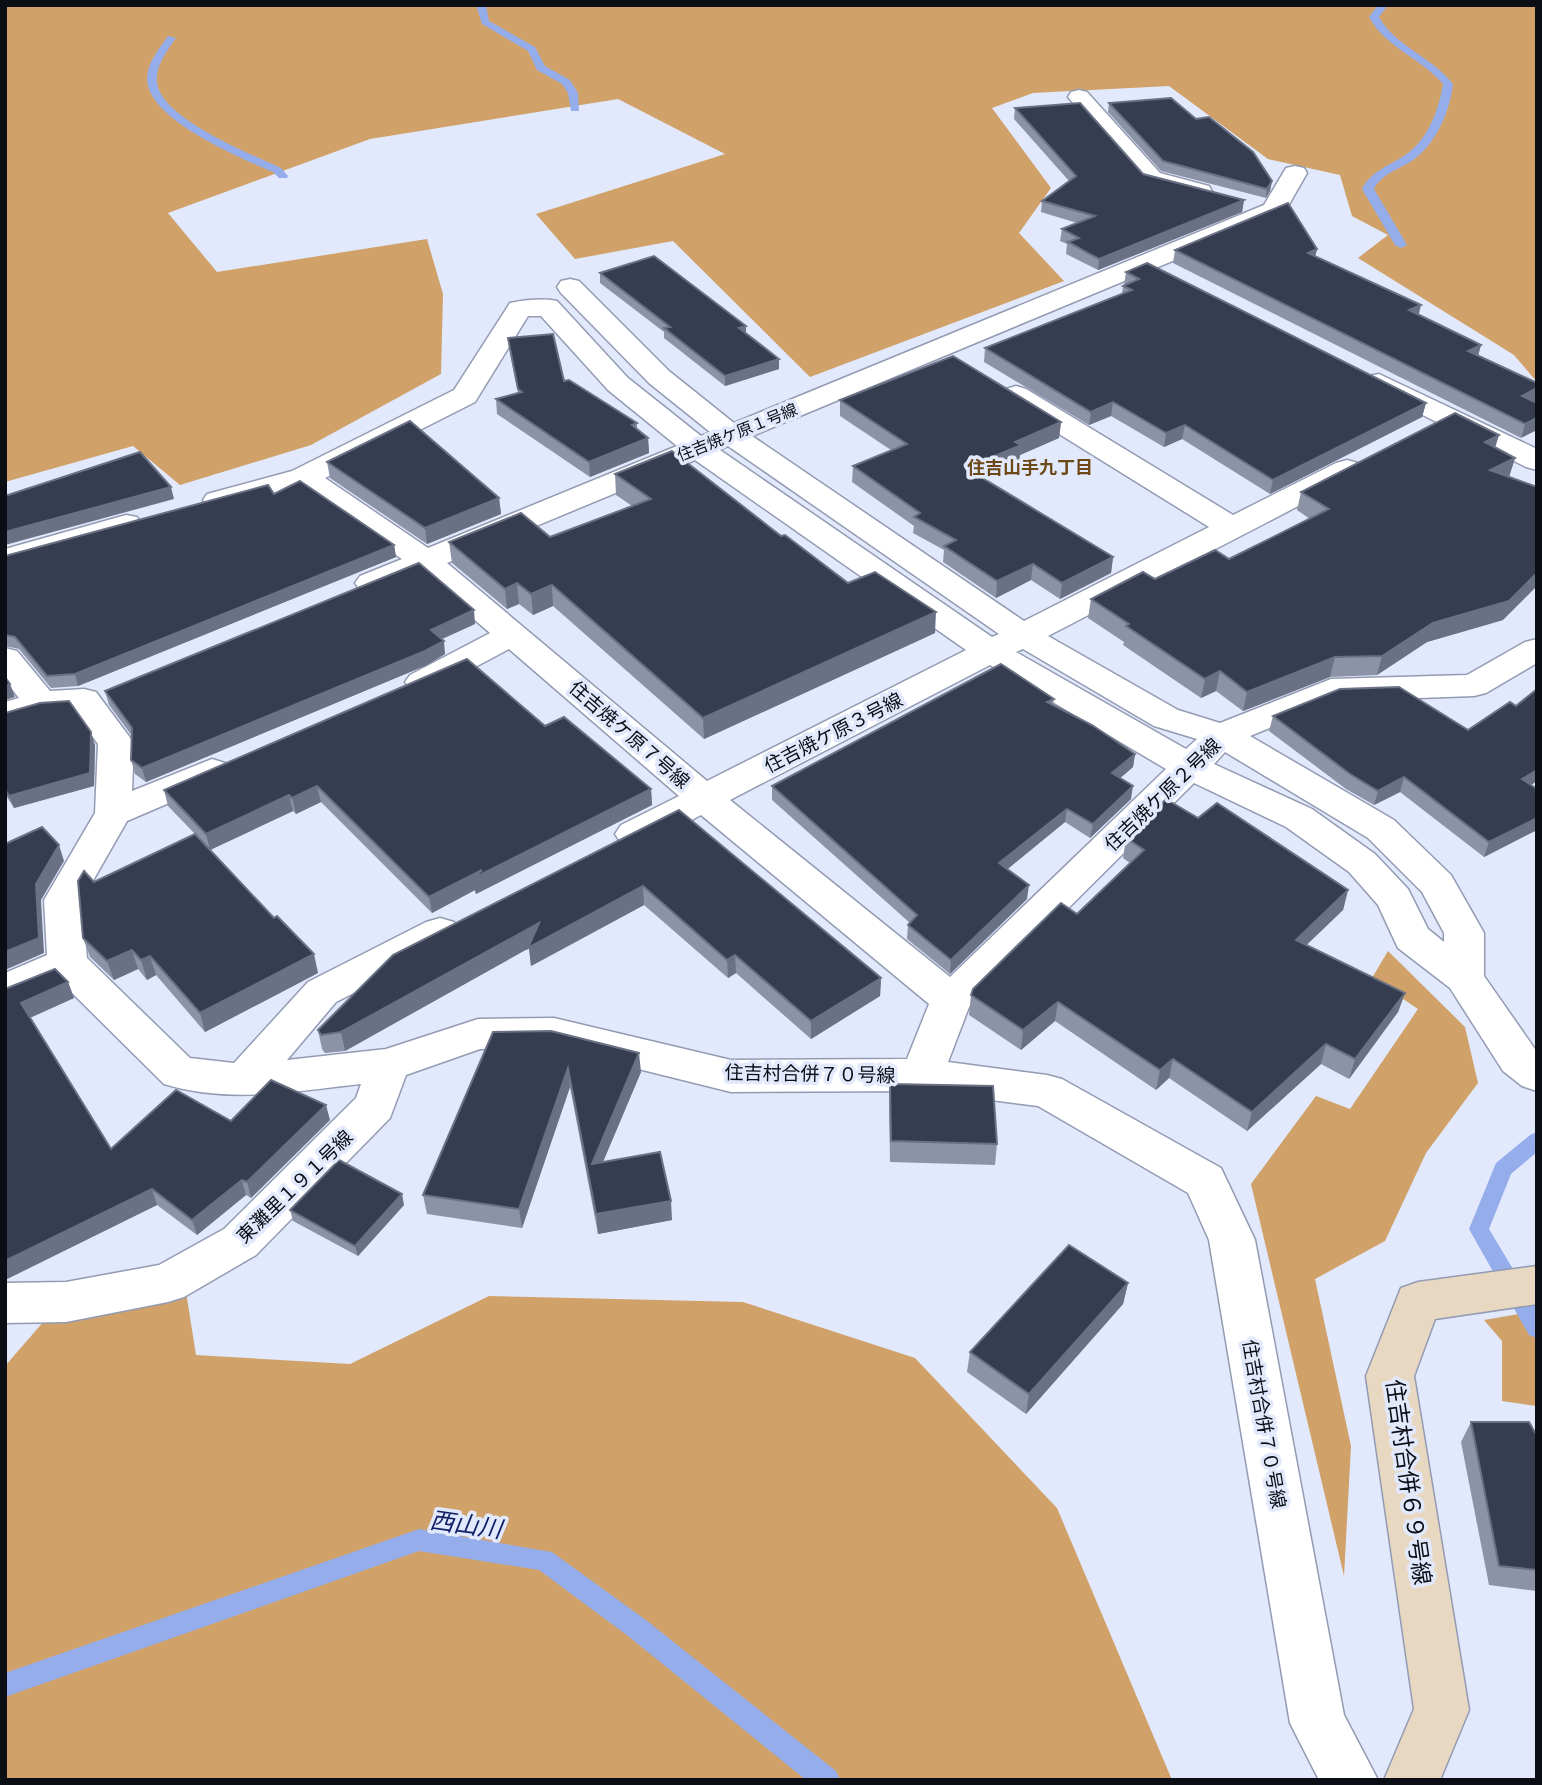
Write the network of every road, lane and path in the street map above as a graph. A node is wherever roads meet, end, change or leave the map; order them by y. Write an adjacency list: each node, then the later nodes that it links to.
1 (1079, 97): 3 (street)
2 (1295, 173): 3 (street)
3 (1273, 210): 4 (street, 住吉焼ケ原１号線)
4 (1146, 263): 5 (street); 10 (street, 住吉焼ケ原１号線)
5 (1182, 281)
6 (570, 287): 10 (street)
7 (1352, 368): 9 (street)
8 (998, 385): 18 (street)
9 (1448, 418): 11 (street); 14 (street)
10 (731, 435): 12 (street, 住吉焼ケ原１号線); 23 (street)
11 (1412, 436)
12 (698, 448): 15 (street); 20 (street, 住吉焼ケ原１号線); 25 (street)
13 (1376, 454): 18 (street, 住吉焼ケ原３号線)
14 (1537, 461)
15 (303, 477): 16 (street); 20 (street, 住吉焼ケ原７号線)
16 (188, 508)
17 (149, 518): 19 (street)
18 (1232, 528): 23 (street, 住吉焼ケ原３号線)
19 (5, 559)
20 (426, 561): 21 (street, 住吉焼ケ原１号線); 22 (street, 住吉焼ケ原７号線)
21 (338, 597)
22 (513, 634): 27 (street); 32 (street, 住吉焼ケ原７号線)
23 (1023, 635): 25 (street, 住吉焼ケ原３号線); 29 (street)
24 (1537, 649): 29 (street, 住吉焼ケ原２号線)
25 (990, 651): 31 (street); 32 (street, 住吉焼ケ原３号線)
26 (5, 658): 28 (street)
27 (390, 696)
28 (23, 708): 33 (street)
29 (1222, 735): 31 (street, 住吉焼ケ原２号線); 37 (street)
30 (239, 760): 33 (street)
31 (1190, 767): 37 (street); 39 (street, 住吉焼ケ原２号線)
32 (704, 798): 34 (street, 住吉焼ケ原３号線); 39 (street, 住吉焼ケ原７号線)
33 (113, 813): 36 (street)
34 (606, 848)
35 (470, 917): 43 (street)
36 (67, 962): 38 (street); 43 (street, 住吉村合併７０号線)
37 (1464, 978): 41 (street)
38 (5, 989)
39 (951, 1000): 42 (street, 住吉焼ケ原２号線)
40 (388, 1065): 42 (street, 住吉村合併７０号線); 43 (street, 住吉村合併７０号線); 45 (street, 東灘里１９１号線)
41 (1527, 1068)
42 (922, 1075): 46 (street, 住吉村合併７０号線)
43 (244, 1080)
44 (1537, 1285): 47 (street, 住吉村合併６９号線)
45 (5, 1303)
46 (1350, 1780)
47 (1412, 1780)

